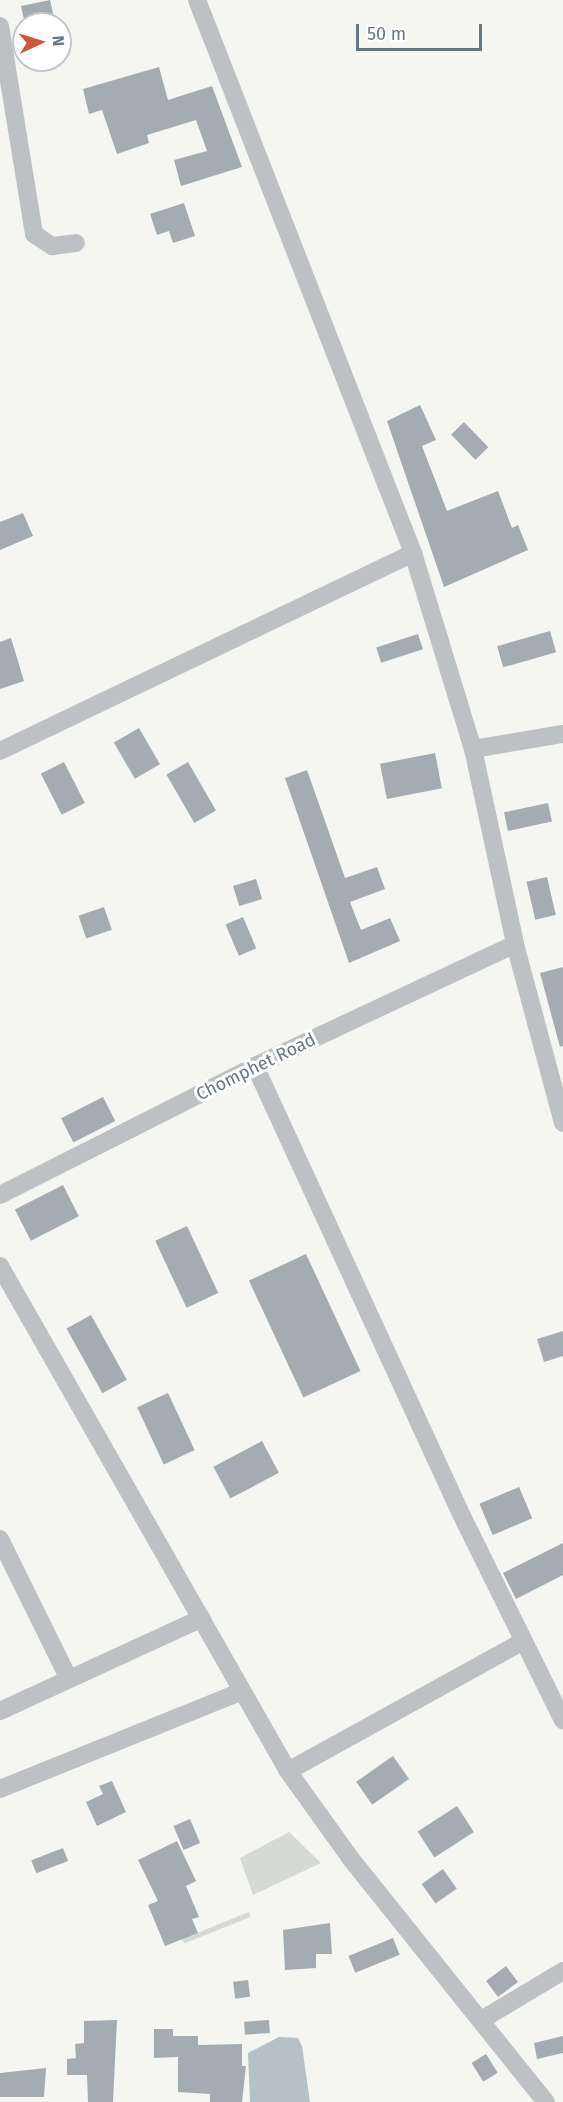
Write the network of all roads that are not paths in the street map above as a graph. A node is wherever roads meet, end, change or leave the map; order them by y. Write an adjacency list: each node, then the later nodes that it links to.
1 (197, 0): 4 (street)
2 (0, 26): 3 (street)
3 (76, 243)
4 (413, 553): 6 (street); 7 (street)
5 (563, 734): 6 (street)
6 (473, 749): 8 (street)
7 (0, 751)
8 (515, 944): 9 (street, Chomphet Road); 10 (street)
9 (255, 1066): 11 (street, Chomphet Road); 15 (street)
10 (563, 1124)
11 (0, 1195)
12 (0, 1266): 14 (street)
13 (0, 1539): 16 (street)
14 (202, 1618): 16 (street); 17 (street)
15 (522, 1642): 19 (street); 20 (street)
16 (69, 1679): 18 (street)
17 (240, 1692): 20 (street); 21 (street)
18 (0, 1711)
19 (563, 1720)
20 (288, 1772): 23 (street)
21 (0, 1789)
22 (563, 1971): 23 (street)
23 (483, 2019): 24 (street)
24 (546, 2102)

